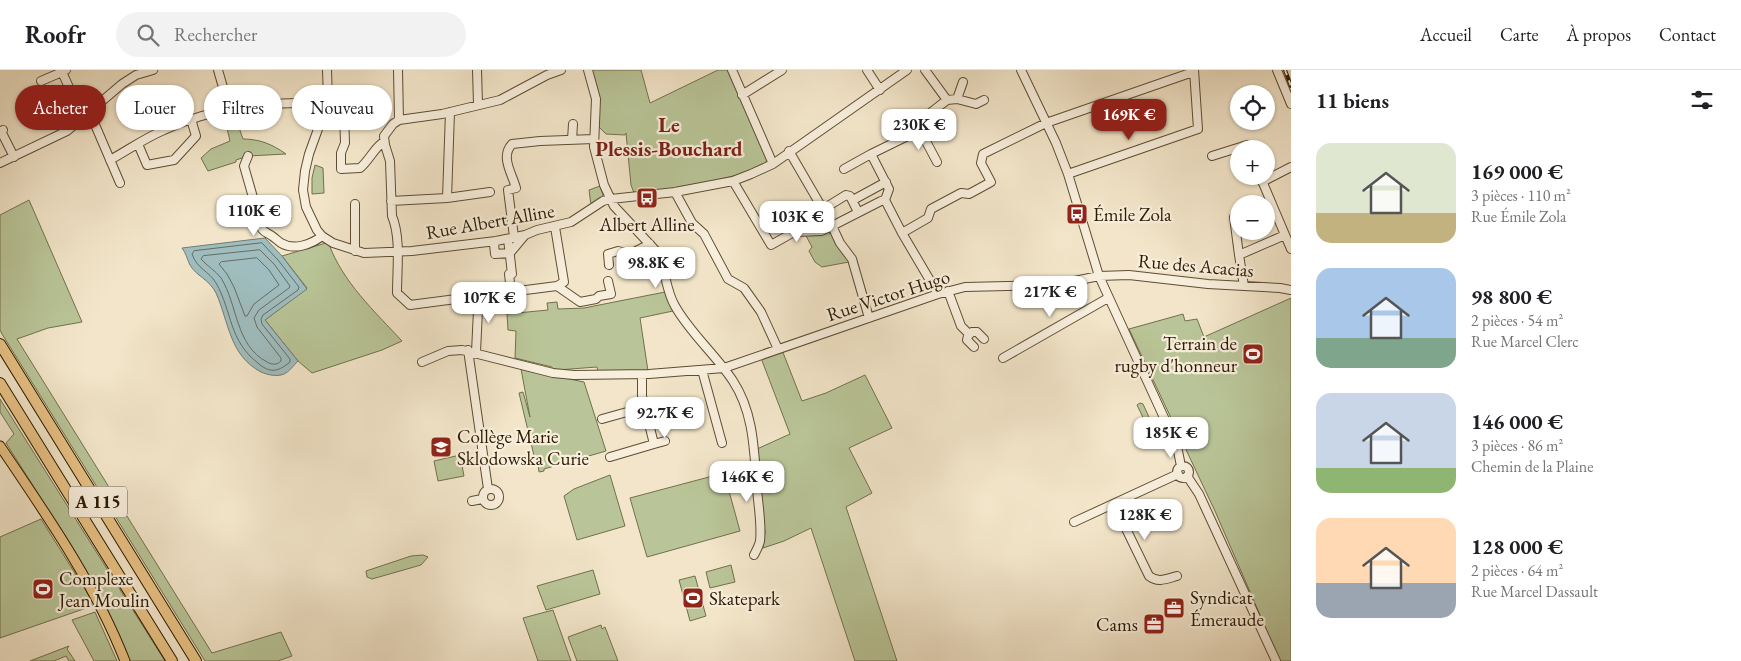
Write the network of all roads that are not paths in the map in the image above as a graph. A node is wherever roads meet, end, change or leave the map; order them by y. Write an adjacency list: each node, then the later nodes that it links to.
1 (153, 70): 24 (street)
2 (218, 70): 20 (street)
3 (327, 70): 21 (street)
4 (398, 70): 31 (street)
5 (478, 70): 28 (street)
6 (588, 70): 42 (street)
7 (732, 70): 23 (street)
8 (782, 70): 23 (street)
9 (867, 70): 22 (street)
10 (907, 70): 22 (street, Rue Albert Alline)
11 (925, 70): 26 (street)
12 (1021, 70): 32 (street)
13 (1277, 70): 29 (street)
14 (64, 71): 17 (street); 19 (street)
15 (561, 71): 28 (street)
16 (1194, 71): 32 (street); 59 (street)
17 (41, 80)
18 (963, 82): 25 (street)
19 (71, 85)
20 (222, 85)
21 (327, 85)
22 (880, 90): 46 (street, Rue Albert Alline)
23 (742, 95): 55 (street)
24 (106, 98)
25 (957, 99): 26 (street); 27 (street)
26 (947, 100): 40 (street)
27 (984, 100)
28 (478, 104): 30 (street)
29 (1291, 104)
30 (450, 112): 31 (street); 66 (street)
31 (398, 120): 44 (street)
32 (1046, 123): 59 (street); 75 (street)
33 (573, 124): 43 (street)
34 (194, 129): 45 (street)
35 (68, 130): 51 (street)
36 (94, 130): 52 (street)
37 (163, 130): 45 (street)
38 (318, 130): 78 (street)
39 (345, 130): 44 (street)
40 (920, 130): 48 (street); 53 (street)
41 (2, 131): 51 (street)
42 (594, 139): 43 (street); 67 (street)
43 (572, 140): 79 (street)
44 (384, 142): 70 (street)
45 (138, 144): 52 (street)
46 (789, 151): 55 (street, Rue Albert Alline); 68 (street)
47 (1230, 152): 50 (street)
48 (871, 154): 57 (street); 61 (street)
49 (248, 156): 78 (street)
50 (1212, 156)
51 (14, 157): 54 (street)
52 (110, 160): 62 (street)
53 (938, 162)
54 (0, 163)
55 (772, 164): 60 (street, Rue Albert Alline)
56 (1291, 167): 58 (street)
57 (844, 169)
58 (1275, 173)
59 (1068, 174): 89 (street)
60 (733, 181): 65 (street, Rue Albert Alline); 73 (street)
61 (886, 182): 68 (street); 69 (street)
62 (120, 183)
63 (1264, 185): 77 (street)
64 (490, 192): 66 (street)
65 (675, 192): 67 (street, Rue Albert Alline); 104 (street)
66 (447, 198): 70 (street)
67 (612, 199): 74 (street, Rue Albert Alline); 82 (street)
68 (853, 200): 72 (street)
69 (883, 200): 72 (street); 75 (street)
70 (391, 201): 85 (street)
71 (355, 204): 84 (street)
72 (858, 212): 73 (street)
73 (832, 226): 99 (street)
74 (555, 227): 76 (street, Rue Albert Alline); 91 (street)
75 (902, 234): 96 (street)
76 (525, 235): 79 (street, Rue Albert Alline); 86 (street)
77 (1285, 235): 83 (street); 87 (street)
78 (322, 236): 84 (street, Rue Albert Alline)
79 (511, 238): 81 (street, Rue Albert Alline); 86 (street)
80 (1237, 240): 87 (street)
81 (496, 241): 85 (street, Rue Albert Alline); 86 (street)
82 (650, 244): 88 (street); 108 (street)
83 (1291, 249)
84 (355, 250): 85 (street, Rue Albert Alline)
85 (397, 251): 97 (street)
86 (510, 253): 95 (street)
87 (1239, 255): 92 (street)
88 (609, 266)
89 (1098, 276): 92 (street, Rue des Acacias); 94 (street, Rue Victor Hugo); 98 (street)
90 (608, 280): 91 (street)
91 (557, 286): 95 (street)
92 (1244, 286): 93 (street, Rue des Acacias)
93 (1291, 290)
94 (948, 291): 96 (street, Rue Victor Hugo); 100 (street)
95 (511, 292): 97 (street)
96 (938, 294): 99 (street, Rue Victor Hugo)
97 (476, 297): 105 (street)
98 (1108, 298): 106 (street); 120 (street)
99 (869, 318): 104 (street, Rue Victor Hugo)
100 (969, 334): 101 (street); 103 (street)
101 (984, 339)
102 (0, 344): 133 (highway, A 115)
103 (974, 347)
104 (778, 349): 108 (street, Rue Victor Hugo)
105 (472, 351): 107 (street); 110 (street, Rue Victor Hugo); 124 (street)
106 (1003, 358)
107 (422, 362)
108 (724, 368): 109 (street, Rue Victor Hugo); 129 (street)
109 (702, 370): 110 (street, Rue Victor Hugo); 115 (street)
110 (642, 374): 112 (street)
111 (0, 383): 132 (highway, A 115)
112 (644, 407): 113 (street); 117 (street)
113 (602, 419)
114 (0, 439): 123 (main road)
115 (724, 439)
116 (665, 441): 117 (street)
117 (654, 444): 119 (street)
118 (0, 446): 123 (main road)
119 (610, 456)
120 (1181, 466): 121 (street); 122 (street)
121 (1178, 474): 122 (street); 127 (street)
122 (1187, 476): 134 (street)
123 (27, 486): 131 (main road)
124 (488, 488): 125 (street); 125 (street)
125 (482, 499): 126 (street)
126 (472, 501)
127 (1114, 504): 128 (street); 130 (street)
128 (1074, 522)
129 (754, 555)
130 (1177, 576)
131 (126, 661)
132 (172, 661)
133 (196, 661)
134 (1276, 661)

